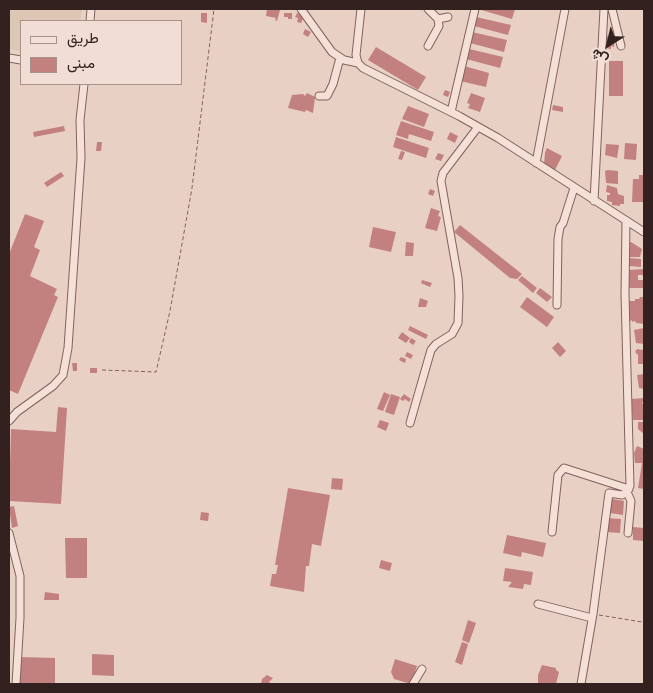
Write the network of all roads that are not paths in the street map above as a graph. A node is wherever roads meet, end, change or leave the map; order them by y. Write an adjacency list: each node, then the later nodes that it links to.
1 (301, 9): 12 (street)
2 (361, 9): 13 (street)
3 (428, 9): 9 (street)
4 (475, 9): 16 (street)
5 (564, 9): 18 (street)
6 (604, 9): 20 (street)
7 (612, 9): 11 (street)
8 (448, 17): 9 (street)
9 (438, 19): 10 (street)
10 (428, 46)
11 (621, 46)
12 (340, 58): 13 (street); 15 (street)
13 (358, 63): 16 (street)
14 (84, 85): 24 (street)
15 (318, 96)
16 (451, 112): 17 (street)
17 (478, 127): 18 (street); 25 (street)
18 (536, 163): 19 (street)
19 (574, 188): 20 (street); 23 (street)
20 (594, 201): 21 (street)
21 (626, 221): 22 (street); 26 (street)
22 (644, 232)
23 (557, 306)
24 (9, 421)
25 (410, 423)
26 (628, 491): 27 (street); 28 (street); 31 (street)
27 (552, 532)
28 (628, 532)
29 (9, 533): 33 (street)
30 (538, 604): 31 (street)
31 (593, 616): 35 (street)
32 (422, 669): 34 (street)
33 (16, 684)
34 (413, 684)
35 (582, 684)

